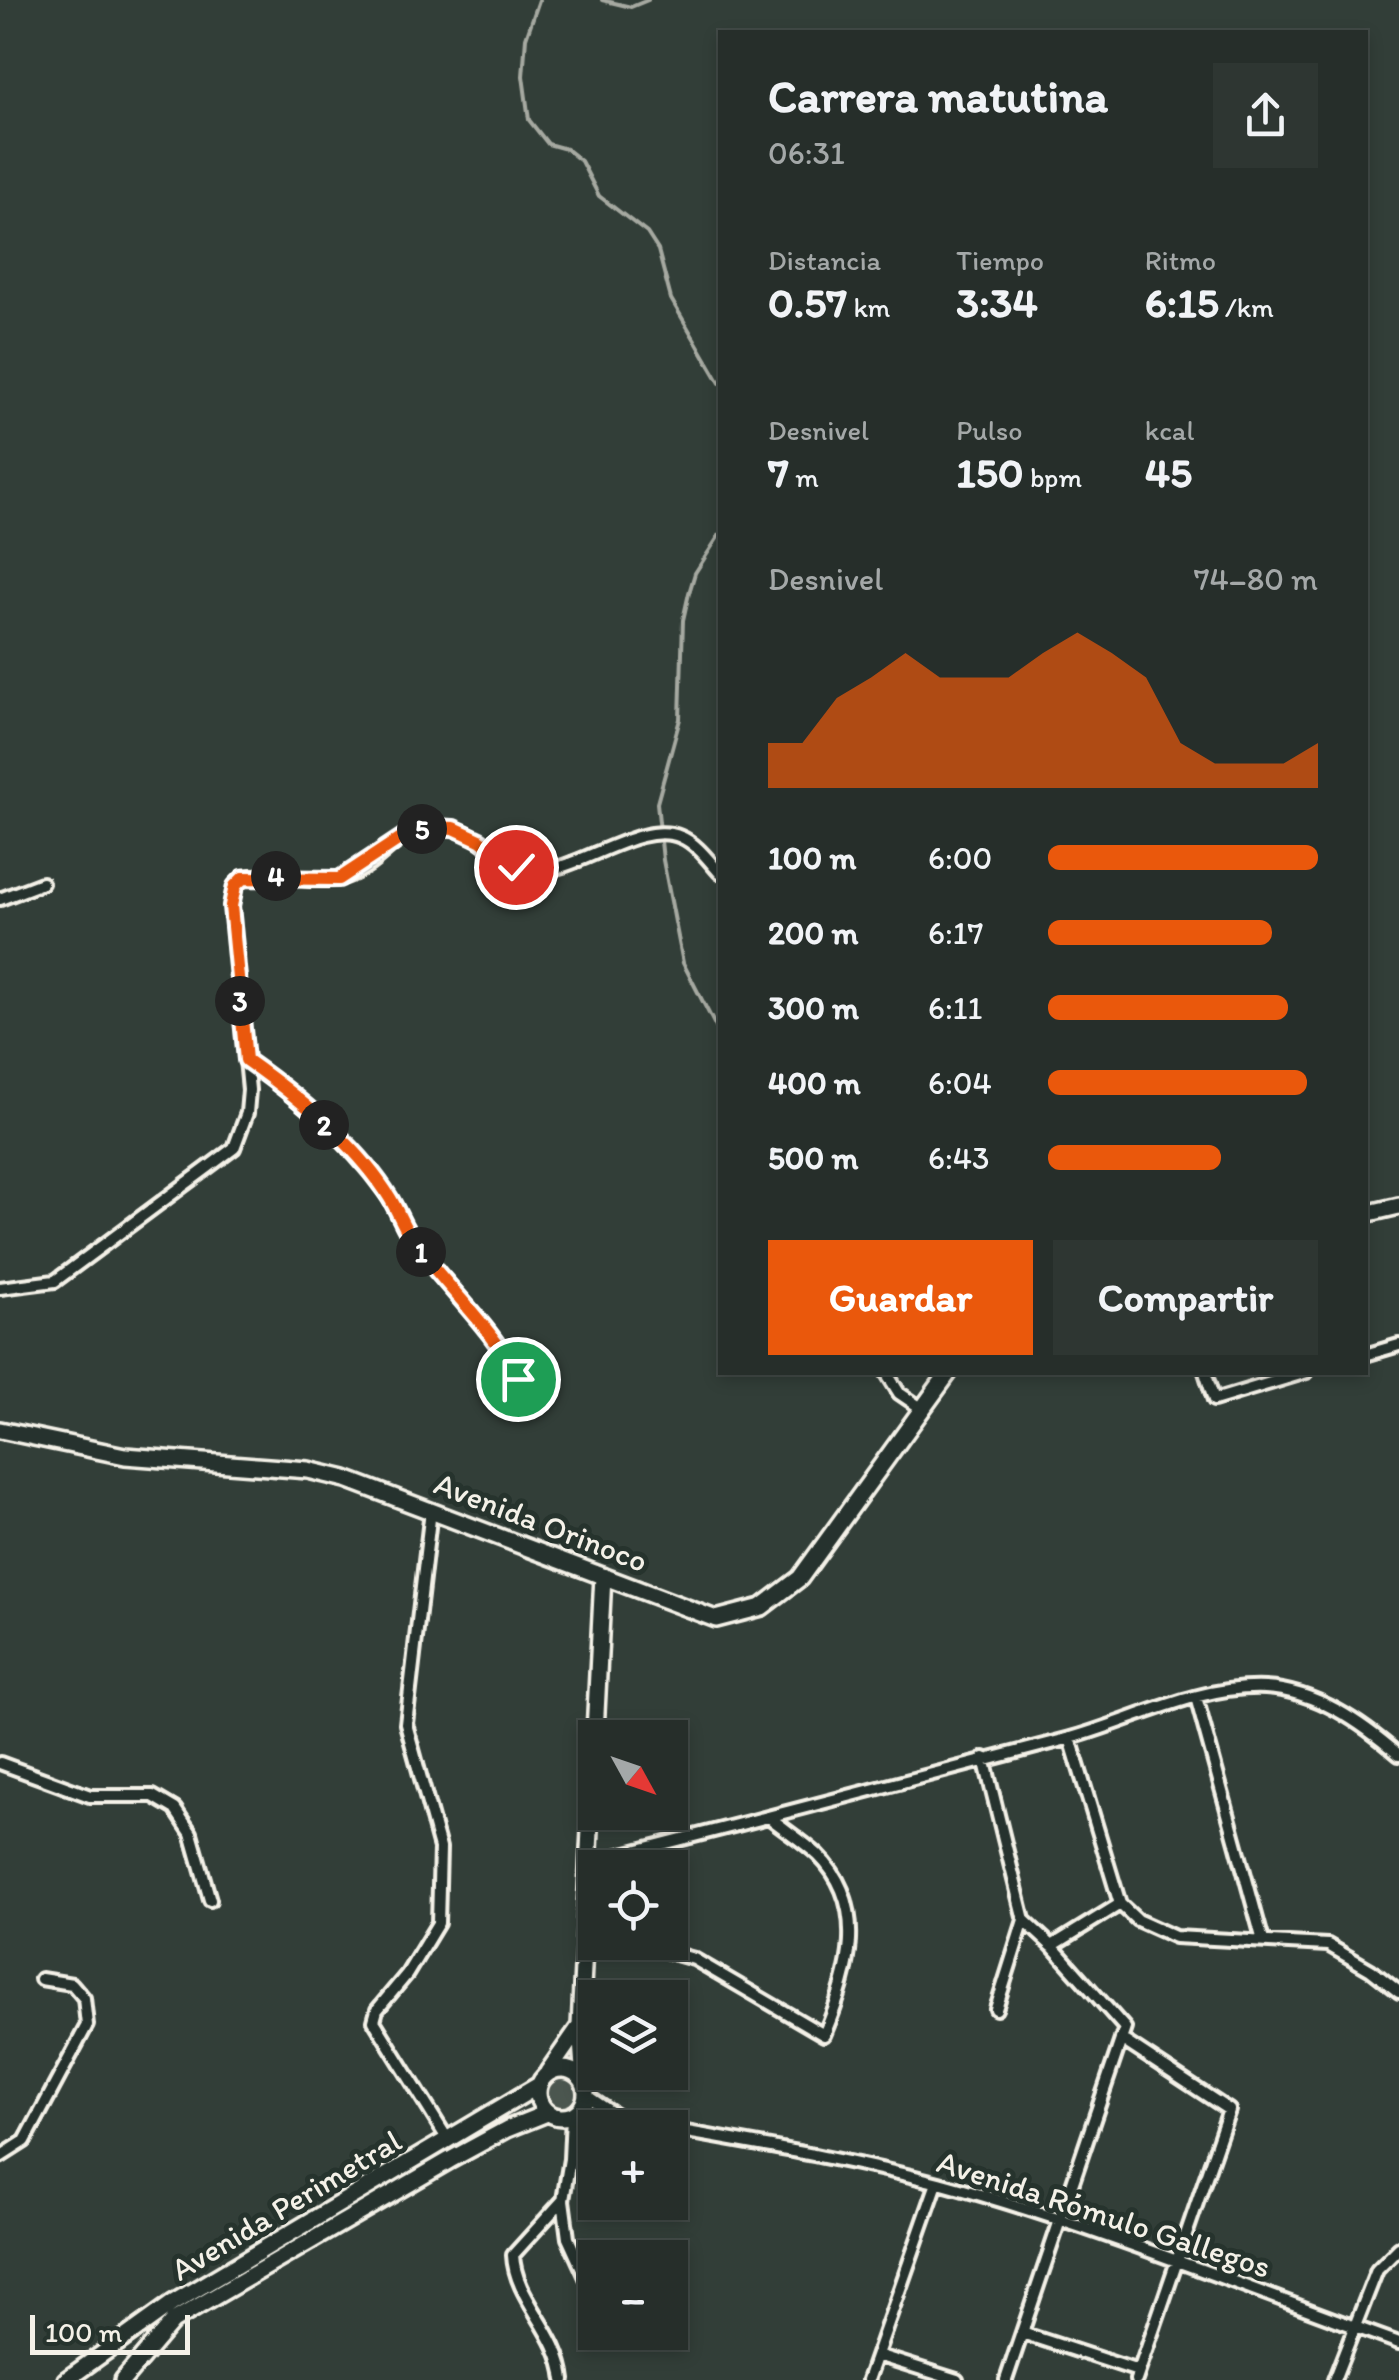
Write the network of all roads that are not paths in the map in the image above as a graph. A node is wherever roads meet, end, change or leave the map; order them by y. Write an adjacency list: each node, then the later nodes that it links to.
1 (718, 870): 4 (street)
2 (42, 883): 3 (street)
3 (0, 899)
4 (246, 1060): 7 (street); 14 (street)
5 (1399, 1206): 6 (main road)
6 (1368, 1213)
7 (0, 1288)
8 (1399, 1345): 9 (street)
9 (1368, 1354)
10 (888, 1375): 15 (street)
11 (946, 1375): 15 (main road, Avenida Orinoco)
12 (1205, 1375): 13 (street)
13 (1297, 1375)
14 (518, 1379)
15 (921, 1408): 18 (main road, Avenida Orinoco)
16 (0, 1430): 17 (main road, Avenida Orinoco)
17 (432, 1509): 18 (main road, Avenida Orinoco); 47 (street)
18 (603, 1576): 25 (main road)
19 (1196, 1697): 20 (street); 21 (street); 30 (street)
20 (1070, 1738): 22 (street); 28 (street)
21 (1399, 1755)
22 (984, 1758): 24 (street); 29 (street)
23 (0, 1763): 27 (street)
24 (769, 1817): 26 (street); 32 (street)
25 (589, 1850)
26 (642, 1850)
27 (210, 1900)
28 (1120, 1904): 30 (street); 31 (street)
29 (1024, 1920): 31 (street); 35 (street)
30 (1263, 1941): 34 (street)
31 (1052, 1946): 37 (street)
32 (688, 1957)
33 (42, 1978): 48 (street)
34 (1399, 1992)
35 (996, 2008)
36 (578, 2029): 38 (main road)
37 (1121, 2039): 51 (street); 54 (street)
38 (542, 2081): 39 (main road); 43 (main road); 47 (main road, Avenida Perimetral)
39 (578, 2082)
40 (585, 2090): 44 (main road)
41 (586, 2090): 42 (street)
42 (611, 2110)
43 (547, 2113): 44 (main road); 61 (main road, Avenida Perimetral)
44 (572, 2116): 45 (street); 50 (street)
45 (578, 2117)
46 (688, 2133): 49 (street, Avenida Rómulo Gallegos)
47 (448, 2140): 60 (main road, Avenida Perimetral)
48 (0, 2157)
49 (937, 2183): 51 (street, Avenida Rómulo Gallegos); 58 (street)
50 (562, 2200): 53 (street); 62 (street)
51 (1062, 2220): 54 (street, Avenida Rómulo Gallegos); 56 (street)
52 (1399, 2248): 55 (street)
53 (578, 2260)
54 (1178, 2260): 55 (street, Avenida Rómulo Gallegos); 59 (street)
55 (1354, 2327): 57 (street, Avenida Rómulo Gallegos); 66 (street)
56 (1022, 2334): 59 (street); 65 (street)
57 (1399, 2343)
58 (877, 2355): 63 (street); 64 (street)
59 (1137, 2376)
60 (66, 2380)
61 (122, 2380)
62 (564, 2380)
63 (868, 2380)
64 (957, 2380)
65 (1006, 2380)
66 (1334, 2380)

